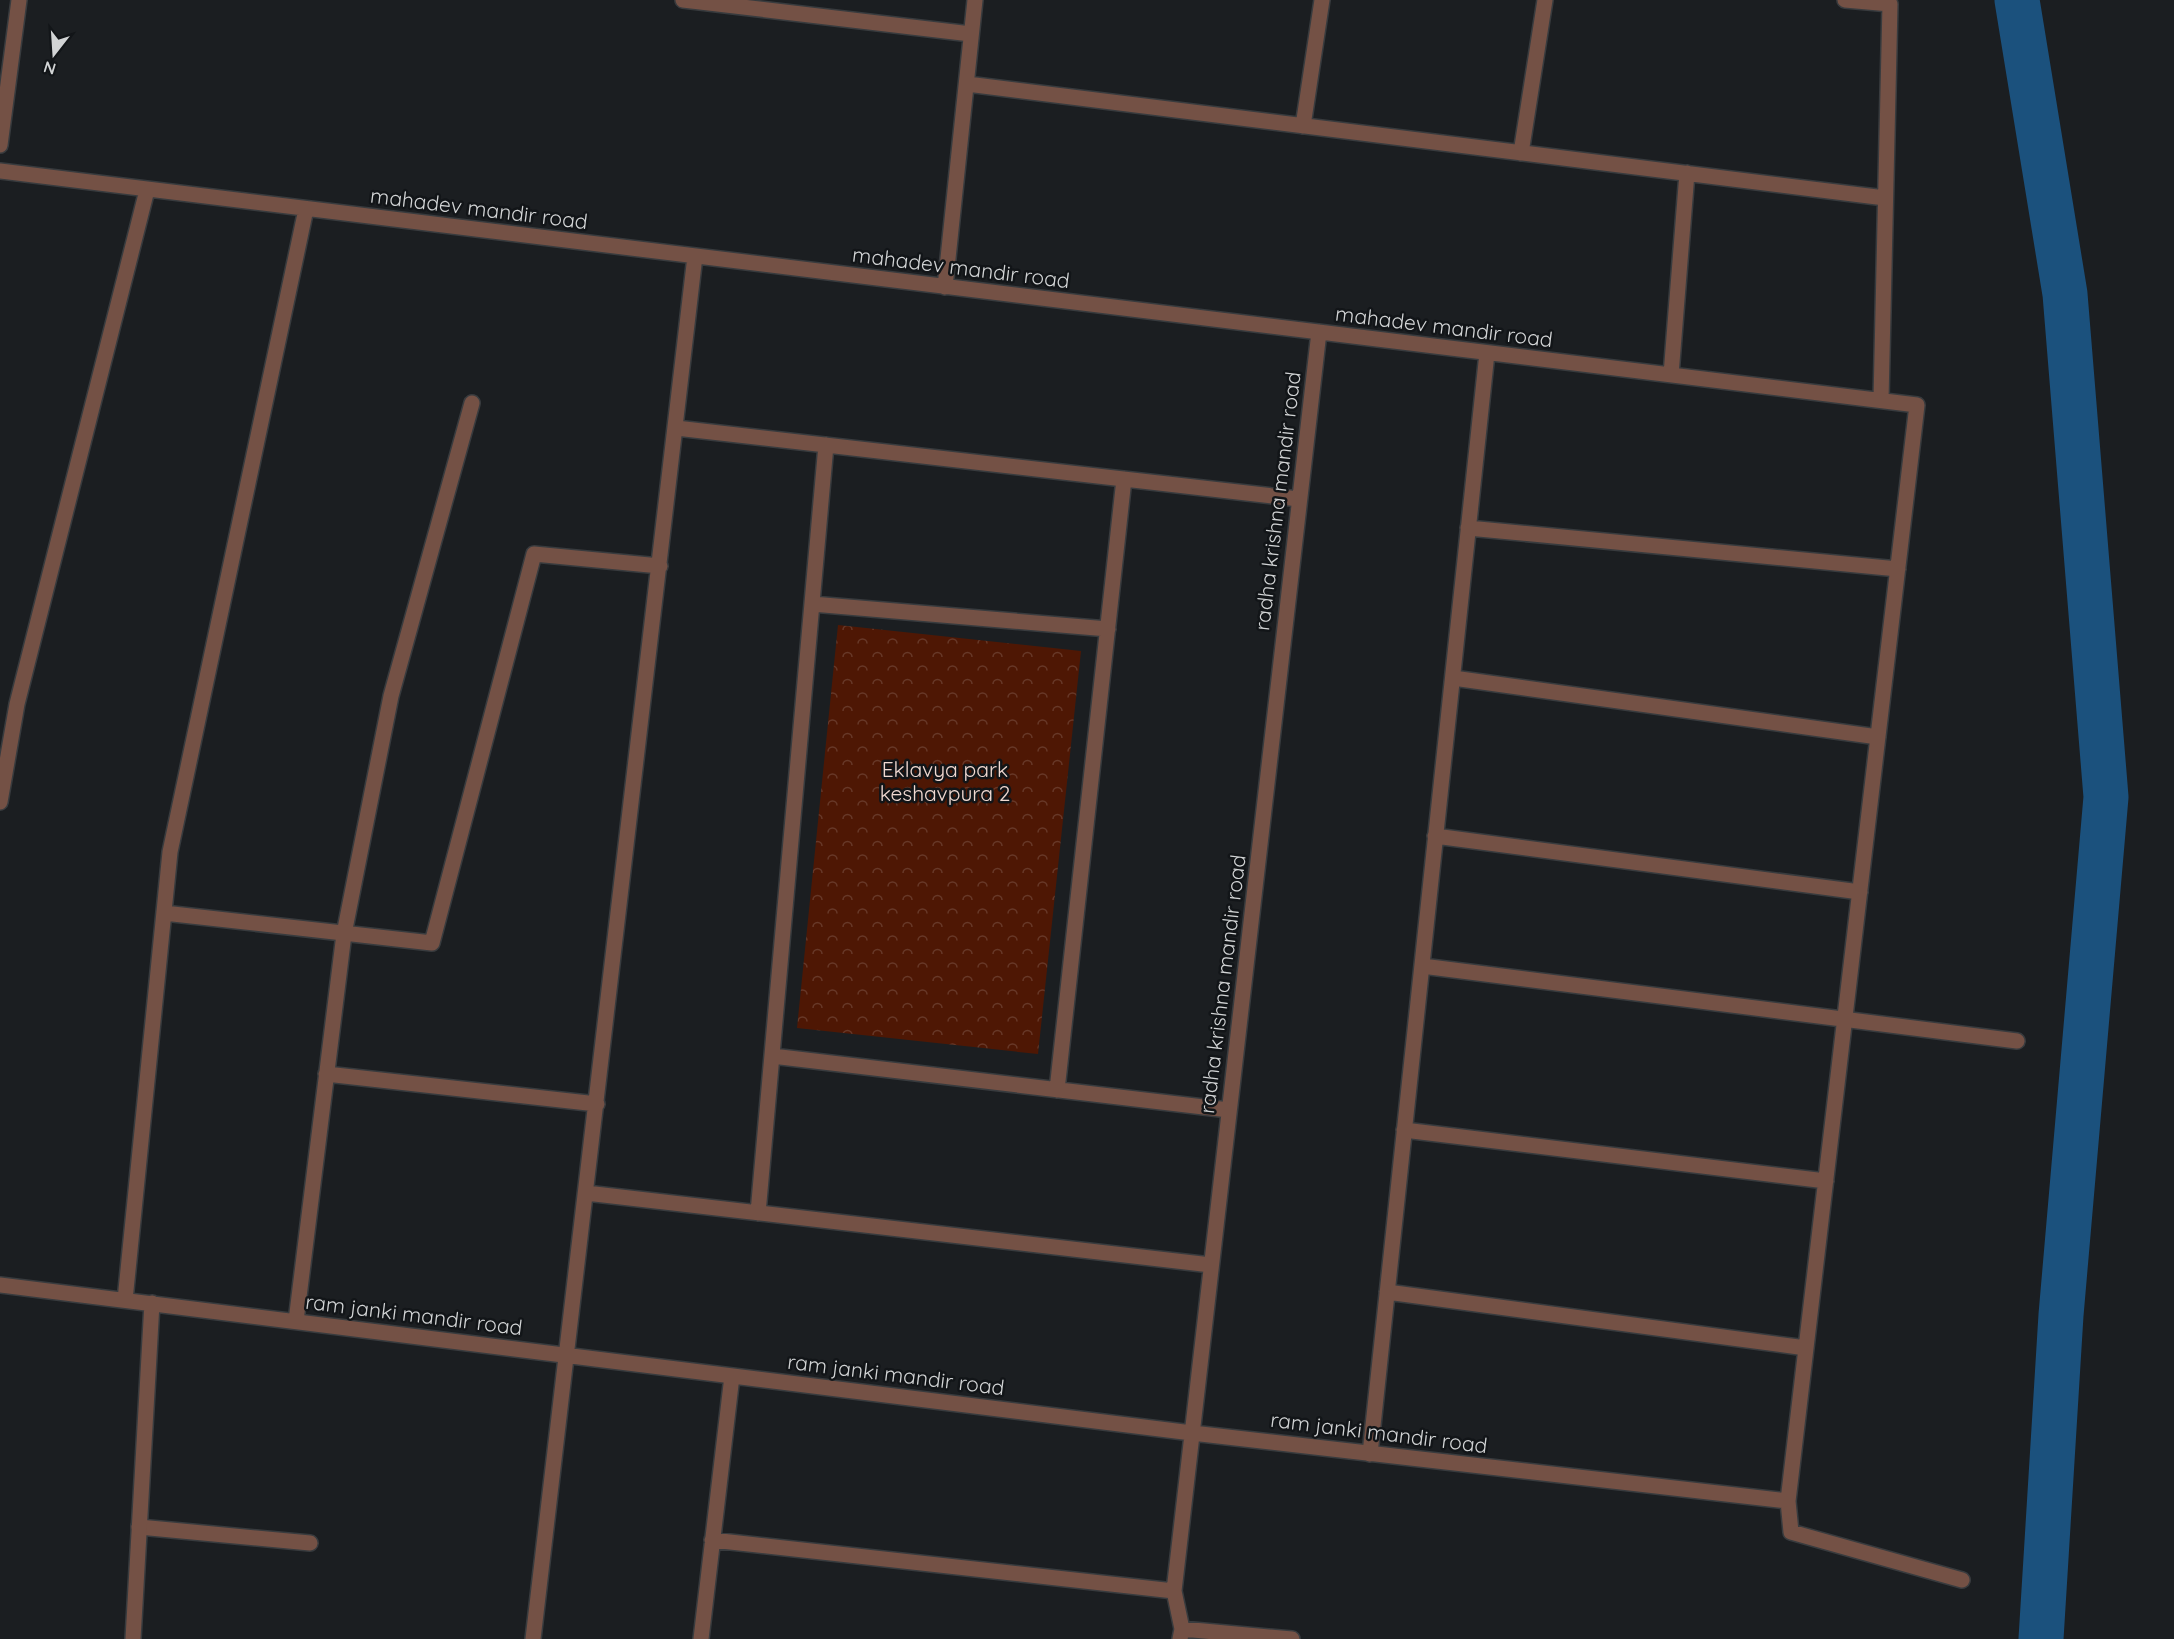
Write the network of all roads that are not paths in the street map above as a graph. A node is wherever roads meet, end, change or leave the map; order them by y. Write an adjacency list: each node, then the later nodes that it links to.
1 (19, 0): 11 (street)
2 (683, 0): 7 (street)
3 (975, 0): 8 (street)
4 (1322, 0): 10 (street)
5 (1545, 0): 12 (street)
6 (1845, 0): 16 (street)
7 (729, 3): 8 (street)
8 (972, 34): 9 (street)
9 (967, 84): 10 (street); 19 (street)
10 (1303, 126): 12 (street)
11 (0, 145)
12 (1521, 153): 14 (street)
13 (0, 171): 15 (street, mahadev mandir road)
14 (1688, 173): 16 (street); 22 (street)
15 (147, 190): 17 (street, mahadev mandir road); 36 (street)
16 (1885, 198): 23 (street)
17 (306, 209): 18 (street, mahadev mandir road); 39 (street)
18 (695, 256): 19 (street, mahadev mandir road); 25 (street)
19 (945, 287): 20 (street, mahadev mandir road)
20 (1318, 333): 21 (street, mahadev mandir road); 28 (street, radha krishna mandir road)
21 (1487, 353): 22 (street, mahadev mandir road); 29 (street)
22 (1671, 375): 23 (street, mahadev mandir road)
23 (1881, 400): 31 (street, mahadev mandir road)
24 (472, 403): 40 (street)
25 (676, 428): 26 (street); 30 (street)
26 (826, 445): 27 (street); 32 (street)
27 (1124, 479): 28 (street); 33 (street)
28 (1299, 499): 48 (street, radha krishna mandir road)
29 (1468, 528): 31 (street); 34 (street)
30 (660, 566): 40 (street); 47 (street)
31 (1898, 569): 35 (street)
32 (812, 604): 33 (street); 44 (street)
33 (1108, 629): 46 (street)
34 (1453, 678): 35 (street); 37 (street)
35 (1878, 737): 38 (street)
36 (0, 802)
37 (1435, 836): 38 (street); 41 (street)
38 (1860, 892): 42 (street)
39 (164, 913): 40 (street); 56 (street)
40 (344, 933): 45 (street)
41 (1422, 966): 42 (street); 49 (street)
42 (1845, 1019): 43 (street); 50 (street)
43 (2017, 1041)
44 (772, 1056): 46 (street); 52 (street)
45 (326, 1074): 47 (street); 58 (street)
46 (1057, 1089): 48 (street)
47 (597, 1104): 51 (street)
48 (1229, 1110): 53 (street, radha krishna mandir road)
49 (1404, 1130): 50 (street); 55 (street)
50 (1826, 1181): 59 (street)
51 (586, 1193): 52 (street); 60 (street)
52 (758, 1213): 53 (street)
53 (1211, 1265): 62 (street, radha krishna mandir road)
54 (0, 1285): 56 (street, ram janki mandir road)
55 (1387, 1292): 59 (street); 63 (street)
56 (125, 1300): 57 (street, ram janki mandir road)
57 (152, 1303): 58 (street, ram janki mandir road); 65 (street)
58 (296, 1322): 60 (street, ram janki mandir road)
59 (1806, 1348): 64 (street)
60 (568, 1355): 61 (street, ram janki mandir road); 72 (street)
61 (732, 1376): 62 (street, ram janki mandir road); 66 (street)
62 (1192, 1433): 63 (street, ram janki mandir road); 69 (street, radha krishna mandir road)
63 (1370, 1454): 64 (street, ram janki mandir road)
64 (1788, 1501): 68 (street)
65 (139, 1527): 67 (street); 71 (street)
66 (712, 1540): 69 (street); 73 (street)
67 (310, 1543)
68 (1962, 1580)
69 (1174, 1591): 70 (street, radha krishna mandir road)
70 (1181, 1634): 74 (street)
71 (133, 1639)
72 (533, 1639)
73 (701, 1639)
74 (1292, 1639)

